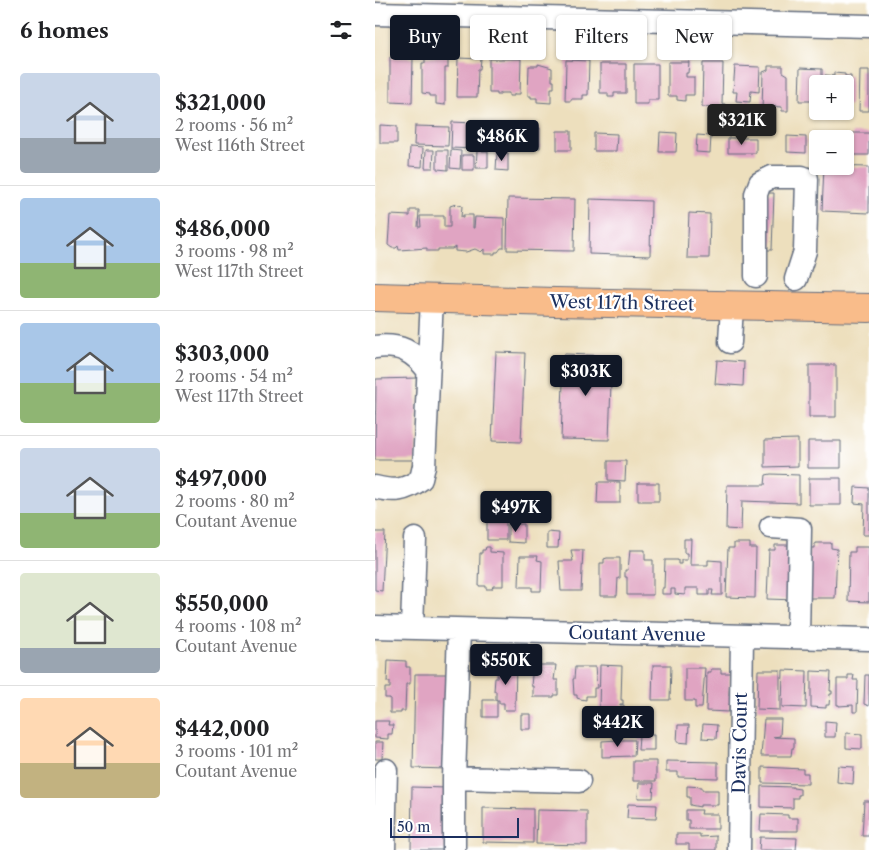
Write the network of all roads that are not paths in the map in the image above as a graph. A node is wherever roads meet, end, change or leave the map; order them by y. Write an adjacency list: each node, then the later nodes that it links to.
1 (403, 7): 2 (street); 3 (street)
2 (570, 9): 4 (street)
3 (375, 14)
4 (869, 26)
5 (756, 276): 6 (street)
6 (796, 279)
7 (375, 297): 8 (main road, West 117th Street)
8 (432, 299): 9 (main road, West 117th Street); 13 (street)
9 (732, 305): 10 (main road, West 117th Street); 11 (street)
10 (869, 308)
11 (730, 342)
12 (375, 347): 13 (street)
13 (428, 370): 14 (street)
14 (375, 487)
15 (771, 527): 21 (street)
16 (415, 539): 18 (street)
17 (375, 627): 18 (street, Coutant Avenue)
18 (412, 628): 19 (street, Coutant Avenue)
19 (459, 630): 20 (street, Coutant Avenue); 24 (street)
20 (742, 636): 21 (street, Coutant Avenue); 28 (street, Davis Court)
21 (798, 637): 22 (street, Coutant Avenue)
22 (869, 638)
23 (386, 770): 26 (street)
24 (454, 778): 25 (street); 27 (street)
25 (579, 781)
26 (384, 850)
27 (454, 850)
28 (739, 850)

